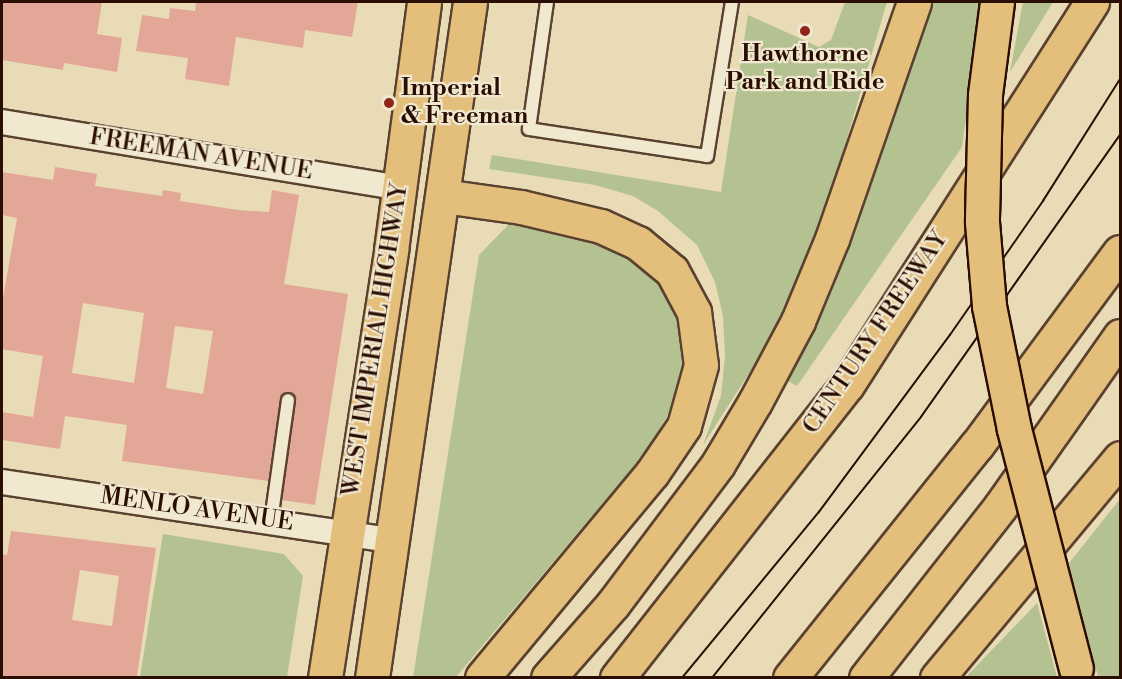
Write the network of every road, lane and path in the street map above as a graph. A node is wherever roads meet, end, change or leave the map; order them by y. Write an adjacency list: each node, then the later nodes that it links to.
1 (424, 2): 9 (main road, WEST IMPERIAL HIGHWAY)
2 (470, 2): 10 (main road, WEST IMPERIAL HIGHWAY)
3 (547, 2): 4 (lane)
4 (732, 2)
5 (914, 2): 23 (main road)
6 (997, 2): 19 (main road, bridge)
7 (1092, 2): 24 (main road, CENTURY FREEWAY)
8 (2, 122): 9 (street, FREEMAN AVENUE)
9 (400, 188): 10 (main road); 17 (main road, WEST IMPERIAL HIGHWAY)
10 (443, 196): 18 (main road, WEST IMPERIAL HIGHWAY); 22 (main road)
11 (1120, 252): 25 (main road)
12 (1120, 336): 26 (main road)
13 (288, 400): 16 (lane)
14 (1120, 458): 27 (main road)
15 (2, 482): 16 (street, MENLO AVENUE)
16 (271, 521): 17 (street, MENLO AVENUE)
17 (348, 532): 18 (street, MENLO AVENUE); 20 (main road, WEST IMPERIAL HIGHWAY)
18 (392, 540): 21 (main road, WEST IMPERIAL HIGHWAY)
19 (1077, 673)
20 (325, 678)
21 (372, 678)
22 (482, 678)
23 (548, 678)
24 (616, 678)
25 (790, 678)
26 (867, 678)
27 (937, 678)

